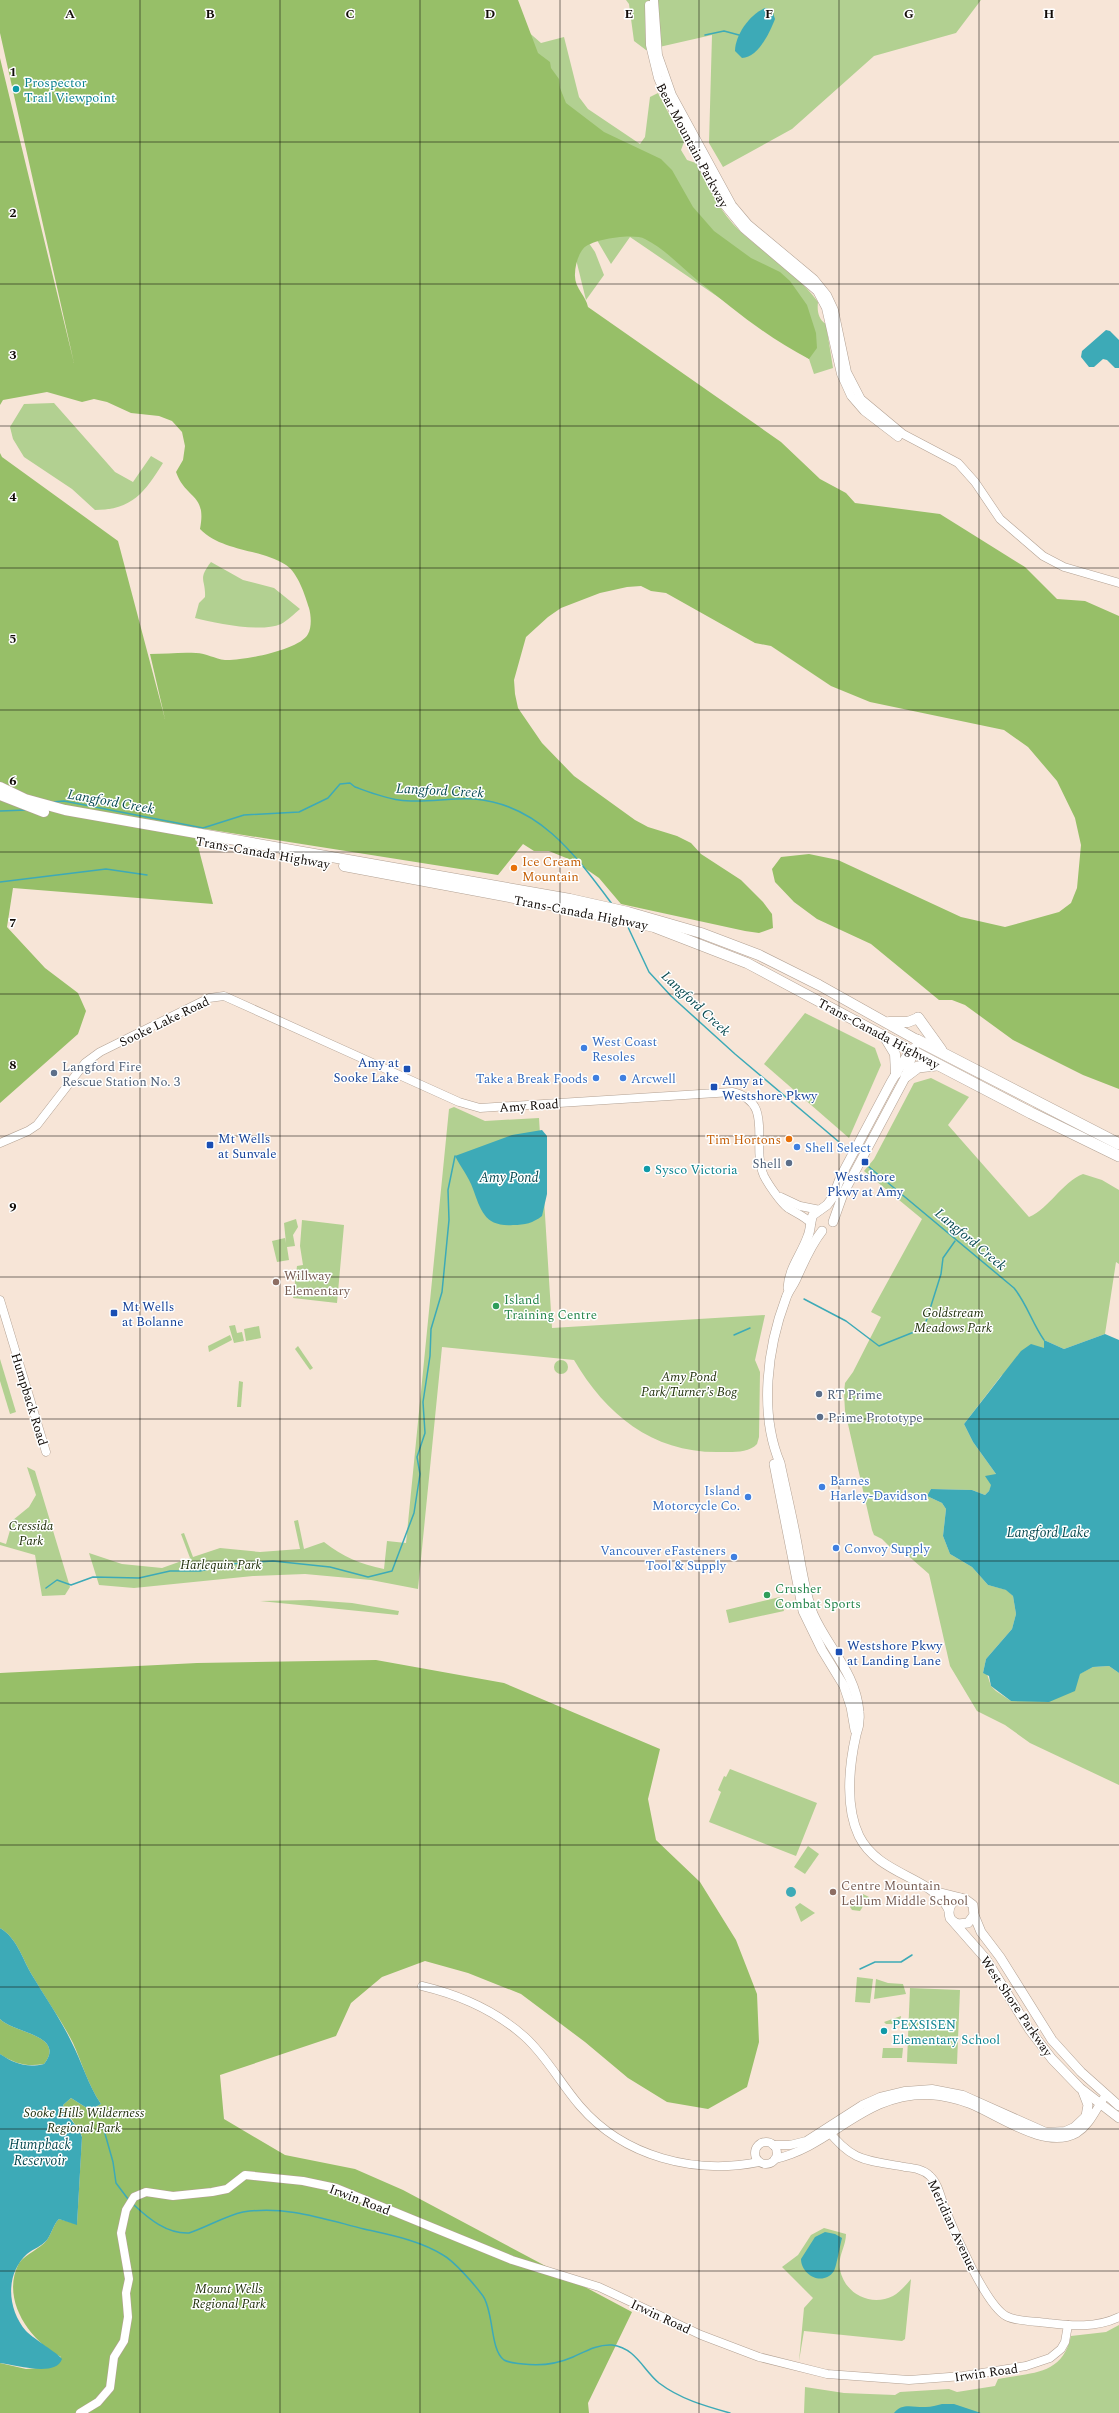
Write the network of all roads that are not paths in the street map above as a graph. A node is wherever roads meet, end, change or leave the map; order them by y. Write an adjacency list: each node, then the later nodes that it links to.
1 (649, 0): 3 (street, Bear Mountain Parkway)
2 (654, 0): 3 (street, Bear Mountain Parkway)
3 (965, 471): 4 (street, Bear Mountain Parkway)
4 (1119, 583)
5 (0, 787): 7 (highway, Trans-Canada Highway)
6 (0, 795): 8 (highway, Trans-Canada Highway)
7 (469, 882): 8 (highway); 12 (highway, Trans-Canada Highway)
8 (616, 917): 10 (highway, Trans-Canada Highway)
9 (224, 996): 19 (street, Sooke Lake Road); 22 (street, Amy Road)
10 (809, 996): 13 (highway, Trans-Canada Highway); 14 (highway)
11 (918, 1018): 12 (highway); 16 (highway)
12 (885, 1021): 14 (highway, Trans-Canada Highway)
13 (885, 1037): 15 (highway, Trans-Canada Highway); 18 (highway)
14 (917, 1040): 15 (main road); 16 (highway, Trans-Canada Highway)
15 (912, 1051): 17 (highway, Trans-Canada Highway); 18 (main road)
16 (949, 1057): 20 (highway, Trans-Canada Highway)
17 (939, 1065): 18 (highway); 21 (highway, Trans-Canada Highway)
18 (901, 1075): 23 (main road); 25 (main road)
19 (0, 1143)
20 (1119, 1144)
21 (1119, 1156)
22 (780, 1197): 23 (street); 24 (street, Amy Road)
23 (816, 1209): 24 (main road); 25 (main road)
24 (811, 1223): 25 (main road); 26 (main road)
25 (828, 1228): 26 (main road)
26 (788, 1292): 29 (main road)
27 (0, 1300): 28 (street, Humpback Road)
28 (46, 1452)
29 (931, 1890): 30 (main road); 31 (main road)
30 (960, 1898): 31 (main road); 32 (main road)
31 (949, 1910): 33 (main road)
32 (974, 1915): 33 (main road); 36 (main road, West Shore Parkway)
33 (954, 1922): 35 (main road, West Shore Parkway)
34 (422, 1986): 46 (street)
35 (1080, 2088): 38 (main road, West Shore Parkway); 39 (main road)
36 (1106, 2096): 37 (main road, West Shore Parkway); 38 (street)
37 (1119, 2106)
38 (1097, 2107): 39 (street); 40 (main road, West Shore Parkway); 41 (street)
39 (1086, 2116): 41 (street)
40 (1119, 2118)
41 (828, 2131): 42 (street); 44 (street); 48 (street, Meridian Avenue)
42 (773, 2145): 43 (street); 44 (street)
43 (755, 2151): 45 (street); 46 (street)
44 (775, 2159): 45 (street)
45 (759, 2162): 46 (street)
46 (741, 2165)
47 (1119, 2317): 48 (street, Meridian Avenue)
48 (1068, 2325): 49 (street, Irwin Road)
49 (80, 2413)

